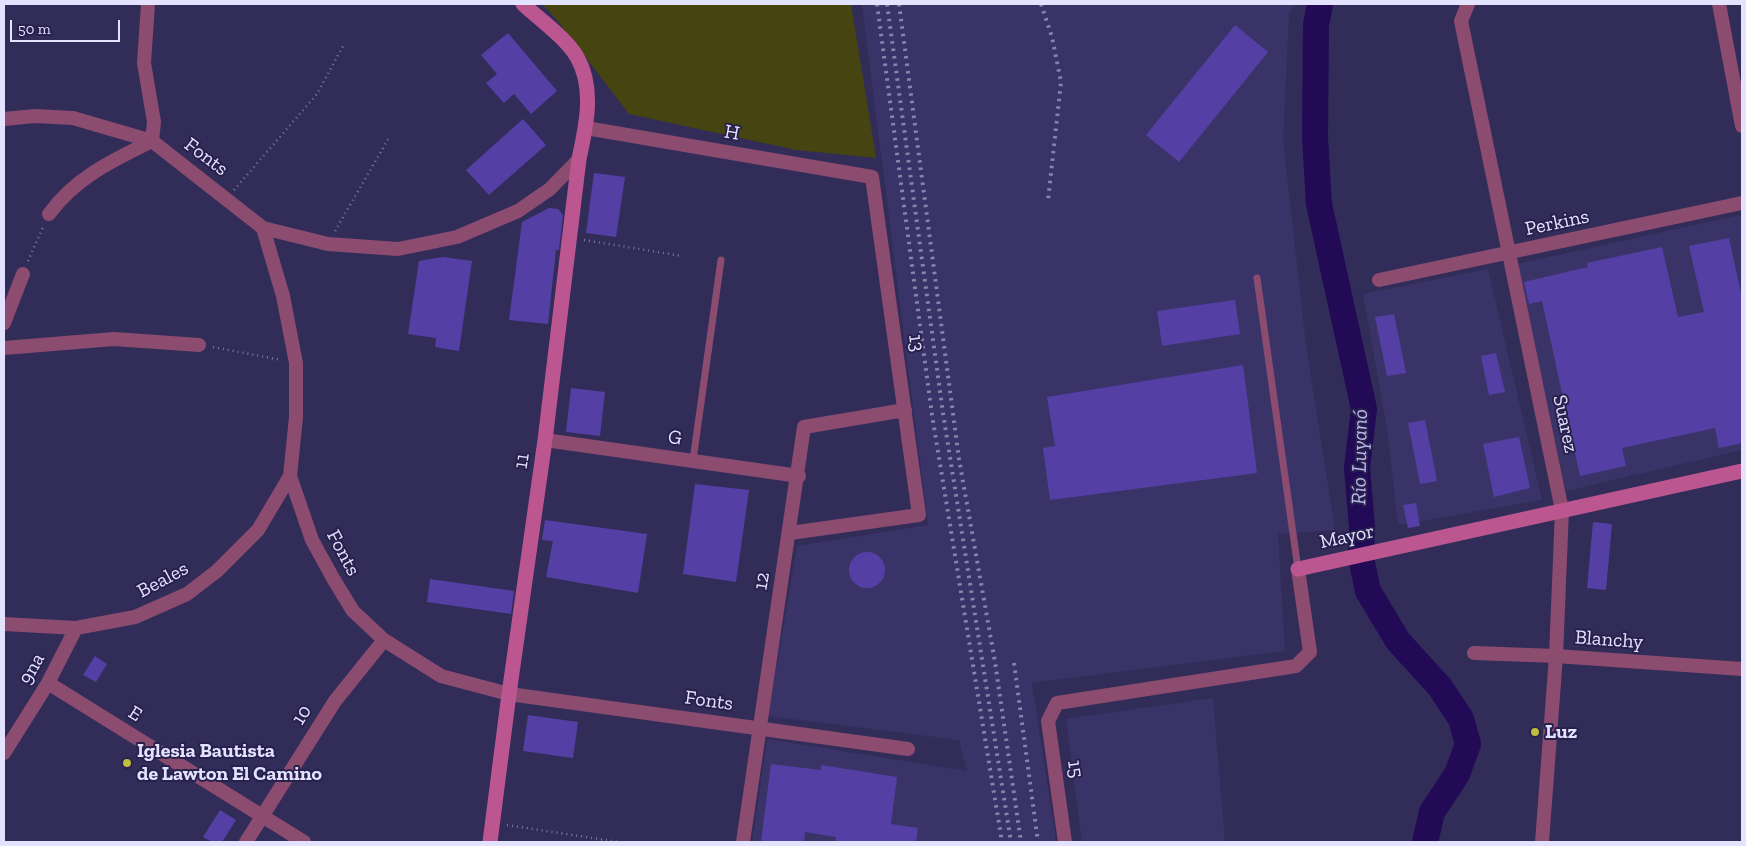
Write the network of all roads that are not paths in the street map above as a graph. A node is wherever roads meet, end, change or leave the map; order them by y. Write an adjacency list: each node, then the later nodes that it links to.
1 (148, 4): 8 (street)
2 (523, 4): 7 (street, 11)
3 (1468, 4): 14 (street, Suarez)
4 (1719, 4): 6 (street)
5 (4, 119): 8 (street, Fonts)
6 (1742, 126)
7 (586, 128): 9 (street, 11); 10 (street, H)
8 (152, 141): 12 (street); 13 (street, Fonts)
9 (579, 159): 13 (street); 23 (street, 11)
10 (872, 177): 22 (street, 13)
11 (1742, 203): 14 (street, Perkins)
12 (50, 214)
13 (263, 228): 26 (street, Fonts)
14 (1510, 253): 18 (street, Perkins); 28 (street, Suarez)
15 (721, 260): 24 (lane)
16 (23, 274): 19 (street)
17 (1257, 278): 30 (lane)
18 (1379, 280)
19 (4, 323)
20 (199, 345): 21 (street)
21 (4, 348)
22 (905, 410): 27 (street, 12); 29 (street, 13)
23 (545, 440): 24 (street, G); 38 (street, 11)
24 (693, 460): 27 (street, G)
25 (1742, 470): 28 (street, Mayor)
26 (290, 476): 32 (street, Beales); 33 (street, Fonts)
27 (799, 476): 29 (street, 12)
28 (1562, 510): 30 (street, Mayor); 35 (street, Suarez)
29 (790, 533): 40 (street, 12)
30 (1298, 569): 39 (street, Mayor)
31 (4, 624): 32 (street, Beales)
32 (76, 628): 37 (street, 9na)
33 (384, 640): 38 (street, Fonts); 43 (street, 10)
34 (1474, 653): 35 (street, Blanchy)
35 (1556, 656): 36 (street, Blanchy); 49 (street, Suarez)
36 (1742, 669)
37 (48, 684): 42 (street, 9na); 43 (street, E)
38 (508, 694): 40 (street, Fonts); 46 (street, 11)
39 (1057, 703): 48 (street, 15)
40 (759, 728): 41 (street, Fonts); 47 (street, 12)
41 (908, 749)
42 (4, 753)
43 (261, 817): 44 (street, 10); 45 (street, E)
44 (246, 842)
45 (304, 842)
46 (490, 842)
47 (744, 842)
48 (1065, 842)
49 (1542, 842)

